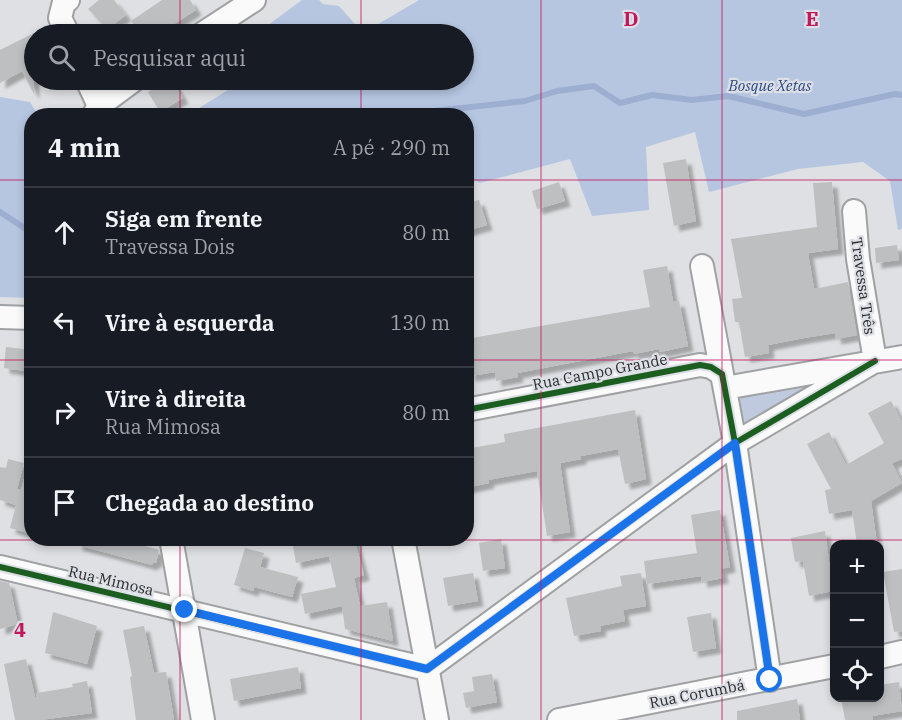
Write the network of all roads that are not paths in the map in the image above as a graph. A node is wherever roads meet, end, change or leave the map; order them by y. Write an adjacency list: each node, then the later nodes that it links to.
1 (68, 0): 3 (street)
2 (254, 0): 4 (street)
3 (63, 24)
4 (217, 24)
5 (90, 90): 7 (street)
6 (122, 90): 8 (street)
7 (95, 108)
8 (100, 108)
9 (854, 211): 14 (street, Travessa Três)
10 (702, 266): 15 (street)
11 (0, 317): 12 (street)
12 (24, 318)
13 (902, 357): 14 (street, Rua Campo Grande)
14 (875, 361): 15 (street, Rua Campo Grande); 17 (street)
15 (723, 381): 16 (street, Rua Campo Grande); 17 (street)
16 (474, 408)
17 (735, 443): 25 (street); 26 (street)
18 (173, 546): 21 (street)
19 (404, 546): 25 (street)
20 (0, 567): 21 (street, Rua Mimosa)
21 (185, 610): 25 (street, Rua Mimosa); 27 (street)
22 (902, 652): 23 (street)
23 (884, 656)
24 (830, 667): 26 (street, Rua Corumbá)
25 (427, 669): 28 (street)
26 (770, 680): 29 (street, Rua Corumbá)
27 (203, 720)
28 (437, 720)
29 (559, 720)

